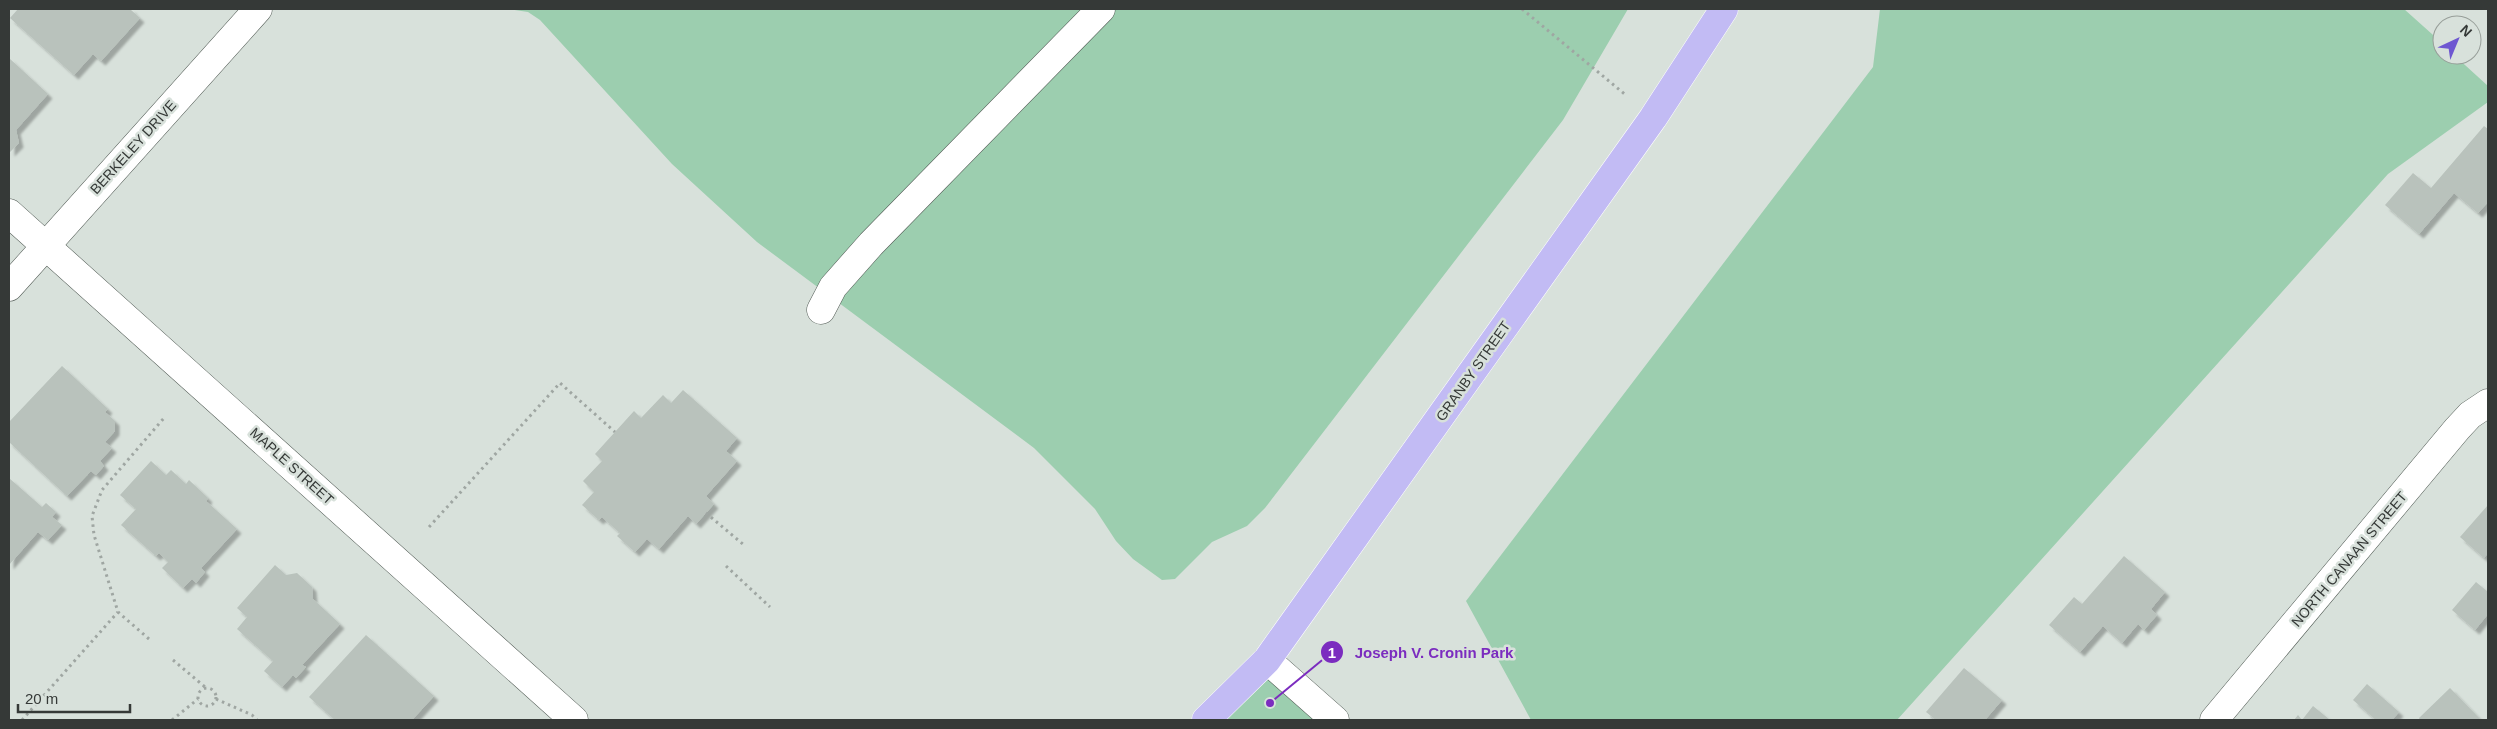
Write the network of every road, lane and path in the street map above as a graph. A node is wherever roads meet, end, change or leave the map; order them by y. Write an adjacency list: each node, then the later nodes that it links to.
1 (258, 9): 7 (street, BERKELEY DRIVE)
2 (1101, 9): 9 (street)
3 (1522, 9): 5 (path)
4 (1724, 9): 5 (main road, GRANBY STREET)
5 (1653, 118): 21 (main road, GRANBY STREET)
6 (9, 213): 7 (street, MAPLE STREET)
7 (46, 246): 8 (street, BERKELEY DRIVE); 28 (street, MAPLE STREET)
8 (9, 287)
9 (821, 310)
10 (2488, 403): 31 (street, NORTH CANAAN STREET)
11 (164, 418): 18 (path)
12 (615, 432): 14 (path)
13 (706, 512): 15 (path)
14 (429, 527)
15 (744, 545)
16 (726, 566): 17 (path)
17 (770, 607)
18 (118, 612): 19 (path); 25 (path)
19 (149, 639)
20 (173, 660): 22 (path)
21 (1267, 660): 29 (main road, GRANBY STREET); 30 (street)
22 (205, 688): 23 (path); 24 (path)
23 (198, 699): 24 (path); 26 (path)
24 (216, 699): 27 (path)
25 (22, 720)
26 (172, 720)
27 (257, 720)
28 (574, 720)
29 (1206, 720)
30 (1335, 720)
31 (2214, 720)

